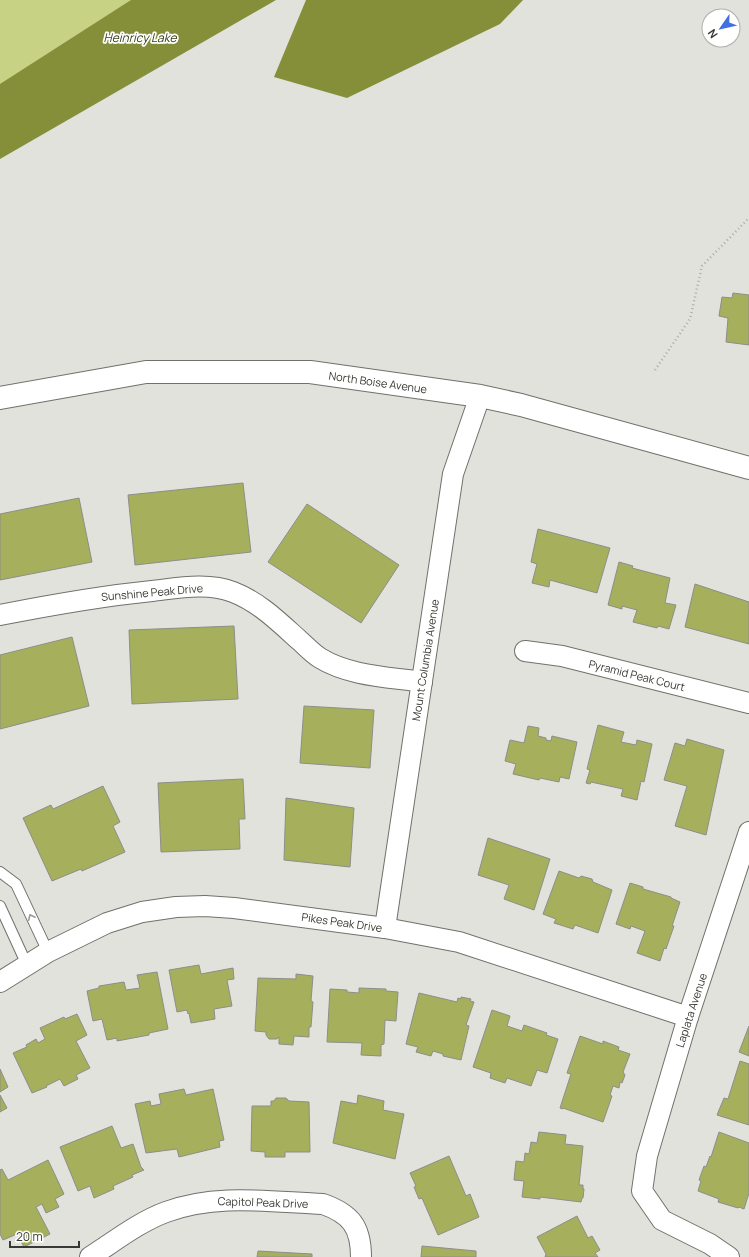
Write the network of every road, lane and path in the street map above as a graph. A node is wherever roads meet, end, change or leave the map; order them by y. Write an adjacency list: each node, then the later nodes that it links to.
1 (749, 218): 2 (path)
2 (655, 370)
3 (480, 396): 4 (street, North Boise Avenue); 5 (street, North Boise Avenue); 8 (street, Mount Columbia Avenue)
4 (0, 398)
5 (749, 468)
6 (0, 615): 8 (street, Sunshine Peak Drive)
7 (525, 651): 9 (street, Pyramid Peak Court)
8 (422, 682): 13 (street, Mount Columbia Avenue)
9 (749, 703)
10 (749, 832): 17 (street, Laplata Avenue)
11 (0, 872): 14 (lane, one-way to 11)
12 (0, 906): 15 (lane)
13 (385, 928): 14 (street, Pikes Peak Drive); 17 (street, Pikes Peak Drive)
14 (48, 952): 15 (street, Pikes Peak Drive)
15 (27, 965): 16 (street, Pikes Peak Drive)
16 (0, 982)
17 (688, 1016): 20 (street, Laplata Avenue)
18 (90, 1257): 19 (street, Capitol Peak Drive)
19 (361, 1257)
20 (729, 1257)

